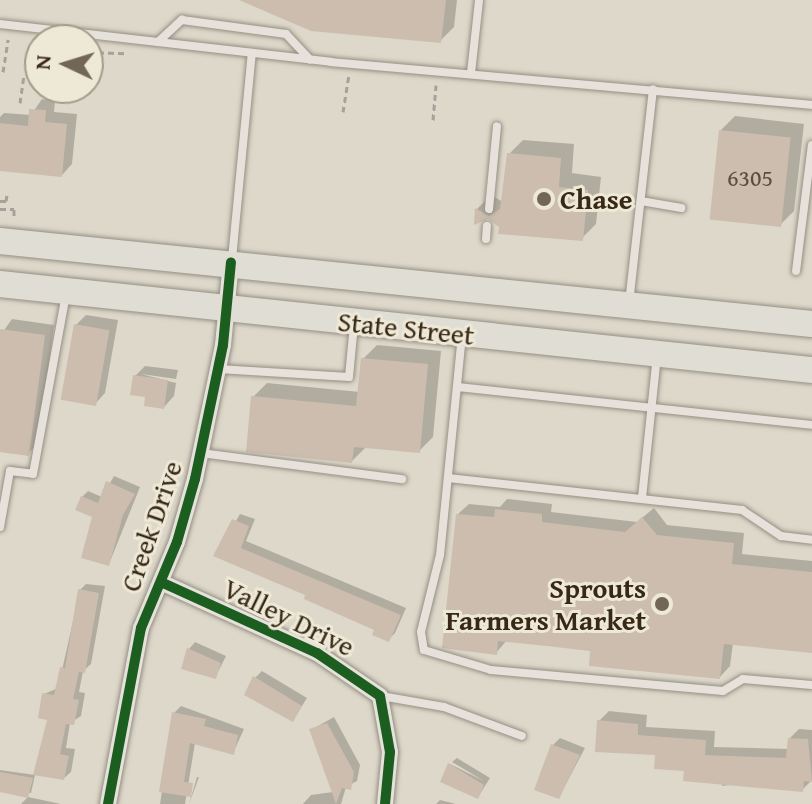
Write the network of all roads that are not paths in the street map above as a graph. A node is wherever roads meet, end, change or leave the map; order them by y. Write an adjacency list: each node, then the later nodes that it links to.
1 (479, 0): 6 (lane)
2 (0, 24): 3 (lane)
3 (158, 42): 4 (lane); 5 (lane)
4 (252, 53): 5 (lane); 17 (lane)
5 (310, 60): 6 (lane)
6 (471, 73): 7 (lane)
7 (653, 89): 8 (lane); 11 (lane)
8 (812, 105)
9 (497, 126): 13 (lane)
10 (812, 145): 18 (lane)
11 (641, 201): 12 (lane); 21 (lane)
12 (681, 208)
13 (489, 209)
14 (487, 226): 16 (lane)
15 (7, 232): 17 (main road, State Street)
16 (486, 239)
17 (231, 262): 21 (main road, State Street); 22 (street, Creek Drive)
18 (796, 271)
19 (0, 284): 20 (main road, State Street)
20 (66, 291): 22 (main road, State Street); 36 (lane)
21 (629, 304): 24 (main road, State Street)
22 (227, 309): 23 (main road, State Street); 27 (street, Creek Drive)
23 (354, 323): 25 (main road, State Street); 27 (lane)
24 (812, 324)
25 (462, 334): 26 (main road, State Street); 29 (lane)
26 (657, 356): 28 (main road, State Street); 30 (lane)
27 (218, 369): 32 (street, Creek Drive)
28 (812, 370)
29 (457, 387): 30 (lane); 33 (lane)
30 (651, 410): 31 (lane); 35 (lane)
31 (812, 425)
32 (200, 453): 34 (lane); 38 (street, Creek Drive)
33 (448, 478): 35 (lane); 39 (lane)
34 (402, 479)
35 (642, 498): 37 (lane)
36 (0, 527)
37 (812, 540)
38 (161, 582): 40 (street, Valley Drive); 42 (street, Creek Drive)
39 (812, 685)
40 (380, 696): 41 (lane); 43 (street)
41 (522, 736)
42 (108, 804)
43 (385, 804)

